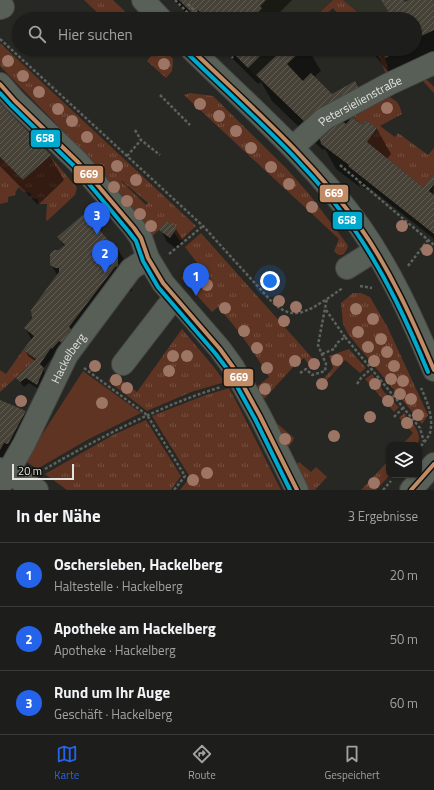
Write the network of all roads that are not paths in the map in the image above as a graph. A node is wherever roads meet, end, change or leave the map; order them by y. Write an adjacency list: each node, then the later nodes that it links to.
1 (143, 0): 2 (main road)
2 (154, 12)
3 (198, 56): 6 (main road)
4 (434, 63): 6 (street, Petersielienstraße)
5 (0, 84): 8 (street)
6 (293, 147): 7 (main road)
7 (374, 251): 9 (street); 12 (main road)
8 (148, 258): 10 (street); 14 (street, Hackelberg)
9 (350, 280)
10 (176, 299): 11 (street); 16 (street)
11 (123, 364)
12 (434, 370)
13 (434, 464): 17 (main road)
14 (3, 476): 15 (street)
15 (32, 487)
16 (297, 490)
17 (411, 490)

